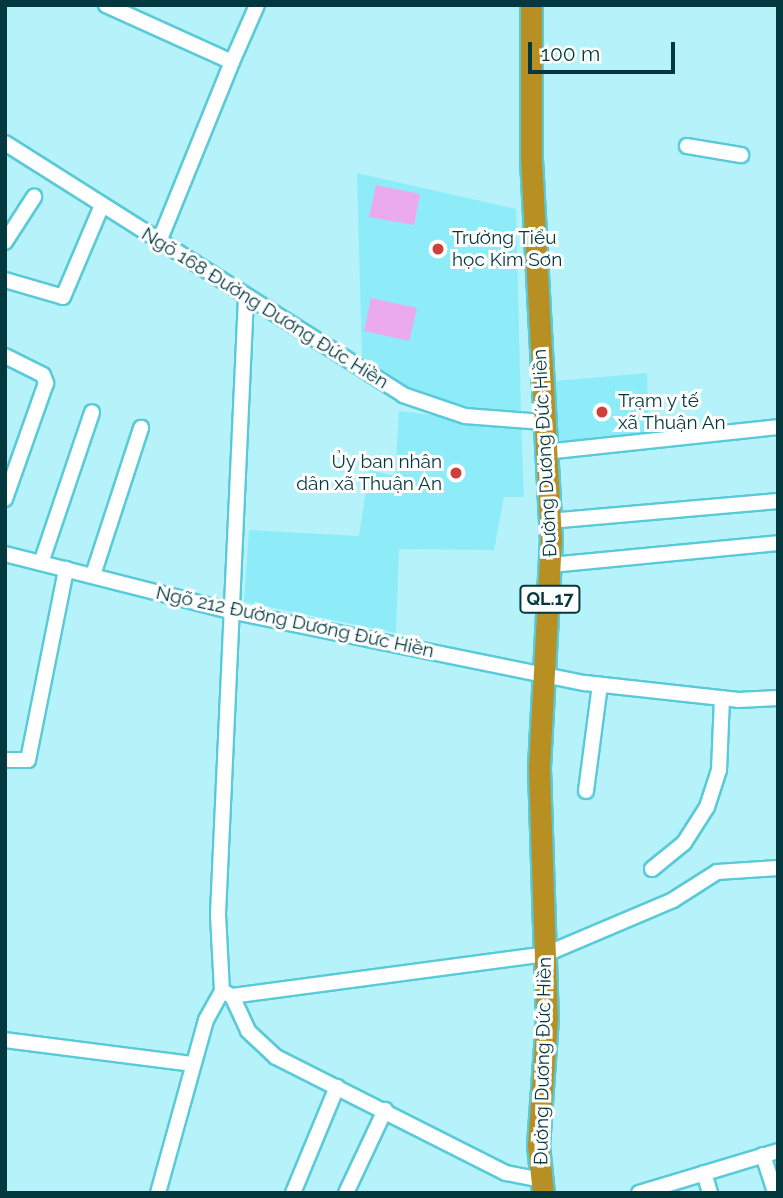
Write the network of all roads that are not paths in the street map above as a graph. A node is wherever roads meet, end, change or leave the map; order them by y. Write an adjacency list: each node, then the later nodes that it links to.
1 (106, 5): 4 (street)
2 (257, 5): 4 (street)
3 (531, 5): 16 (highway, Đường Dương Đức Hiền / QL.17)
4 (232, 62): 11 (street)
5 (5, 143): 9 (street, Ngõ 168 Đường Dương Đức Hiền)
6 (687, 146): 7 (street)
7 (741, 155)
8 (34, 197): 10 (street)
9 (102, 205): 11 (street, Ngõ 168 Đường Dương Đức Hiền); 12 (street)
10 (5, 242)
11 (159, 242): 13 (street, Ngõ 168 Đường Dương Đức Hiền)
12 (5, 280)
13 (246, 297): 16 (street, Ngõ 168 Đường Dương Đức Hiền); 29 (street)
14 (5, 356): 20 (street)
15 (92, 412): 25 (street)
16 (543, 422): 19 (highway, Đường Dương Đức Hiền / QL.17)
17 (141, 428): 28 (street)
18 (778, 429): 19 (street)
19 (545, 452): 22 (highway, Đường Dương Đức Hiền / QL.17)
20 (5, 499)
21 (778, 501): 22 (street)
22 (550, 521): 26 (highway, Đường Dương Đức Hiền / QL.17)
23 (778, 542): 26 (street)
24 (5, 554): 25 (street, Ngõ 212 Đường Dương Đức Hiền)
25 (41, 562): 27 (street, Ngõ 212 Đường Dương Đức Hiền)
26 (551, 565): 30 (highway, Đường Dương Đức Hiền / QL.17)
27 (66, 569): 28 (street, Ngõ 212 Đường Dương Đức Hiền); 34 (street)
28 (93, 575): 29 (street, Ngõ 212 Đường Dương Đức Hiền)
29 (230, 611): 30 (street, Ngõ 212 Đường Dương Đức Hiền); 39 (street)
30 (545, 674): 31 (street, Ngõ 212 Đường Dương Đức Hiền); 38 (highway, Đường Dương Đức Hiền / QL.17)
31 (600, 685): 32 (street, Ngõ 212 Đường Dương Đức Hiền); 35 (street)
32 (722, 698): 33 (street, Ngõ 212 Đường Dương Đức Hiền); 37 (street)
33 (778, 698)
34 (5, 760)
35 (586, 791)
36 (778, 868): 38 (street)
37 (652, 869)
38 (546, 954): 39 (street); 46 (highway, Đường Dương Đức Hiền / QL.17)
39 (227, 994): 41 (street); 42 (street)
40 (5, 1040): 41 (street)
41 (192, 1064): 48 (street)
42 (337, 1087): 43 (street); 49 (street)
43 (385, 1110): 46 (street); 50 (street)
44 (771, 1153): 45 (street); 53 (street)
45 (704, 1173): 47 (street); 52 (street)
46 (542, 1187)
47 (657, 1190): 51 (street)
48 (158, 1193)
49 (293, 1193)
50 (346, 1193)
51 (639, 1193)
52 (710, 1193)
53 (775, 1193)

